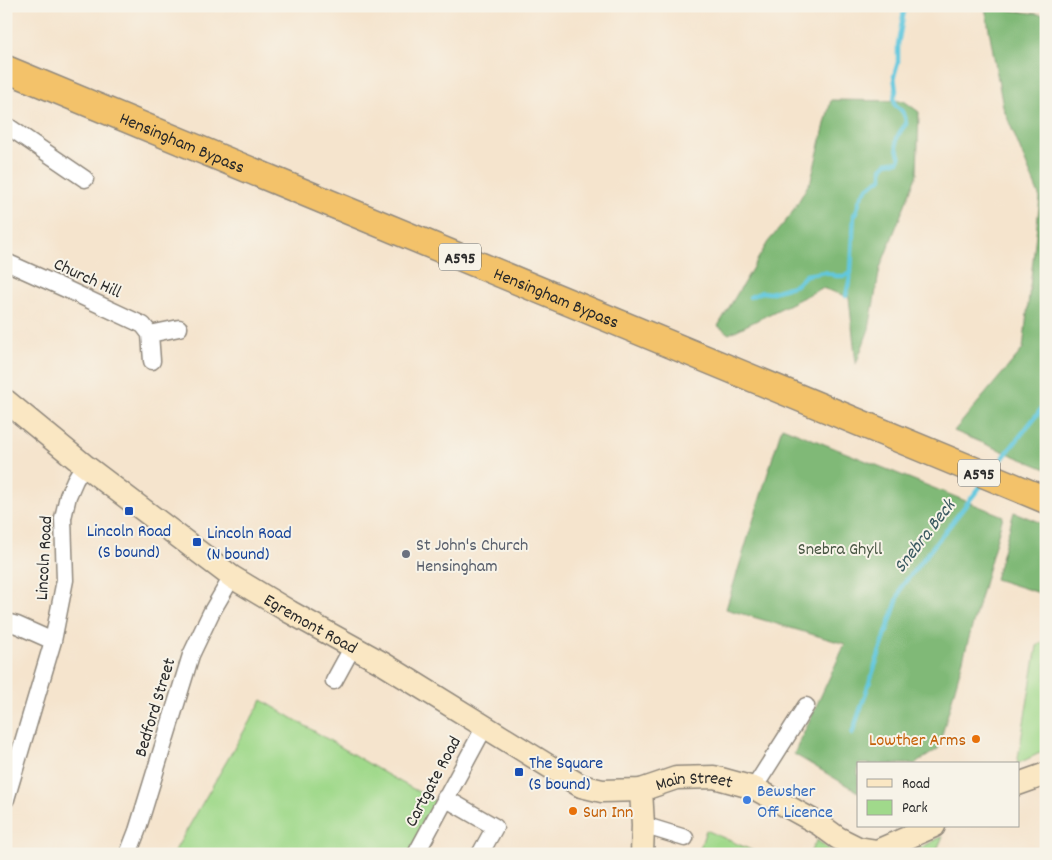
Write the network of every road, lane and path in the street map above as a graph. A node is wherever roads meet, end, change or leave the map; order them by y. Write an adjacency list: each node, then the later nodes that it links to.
1 (6, 69): 10 (highway, Hensingham Bypass / A595)
2 (6, 125): 3 (street)
3 (85, 179)
4 (6, 262): 6 (street, Church Hill)
5 (179, 328): 6 (street)
6 (150, 334): 7 (street)
7 (152, 360)
8 (6, 401): 9 (main road, Egremont Road)
9 (84, 465): 11 (main road, Egremont Road); 13 (street, Lincoln Road)
10 (1046, 500)
11 (232, 577): 14 (main road, Egremont Road); 27 (street, Bedford Street)
12 (10, 621): 13 (street)
13 (53, 641): 22 (street, Lincoln Road)
14 (352, 648): 15 (street); 17 (main road, Egremont Road)
15 (334, 681)
16 (806, 706): 20 (street)
17 (484, 728): 21 (main road, Egremont Road); 23 (street, Cartgate Road)
18 (1046, 774): 19 (main road)
19 (1020, 783)
20 (754, 788): 21 (main road, Main Street); 25 (main road, Main Street)
21 (641, 790): 24 (main road, Main Street)
22 (7, 796)
23 (445, 798): 28 (street, Cartgate Road); 29 (street)
24 (643, 825): 26 (street); 30 (main road, Main Street)
25 (930, 828)
26 (685, 838)
27 (128, 854)
28 (416, 854)
29 (480, 854)
30 (642, 854)

